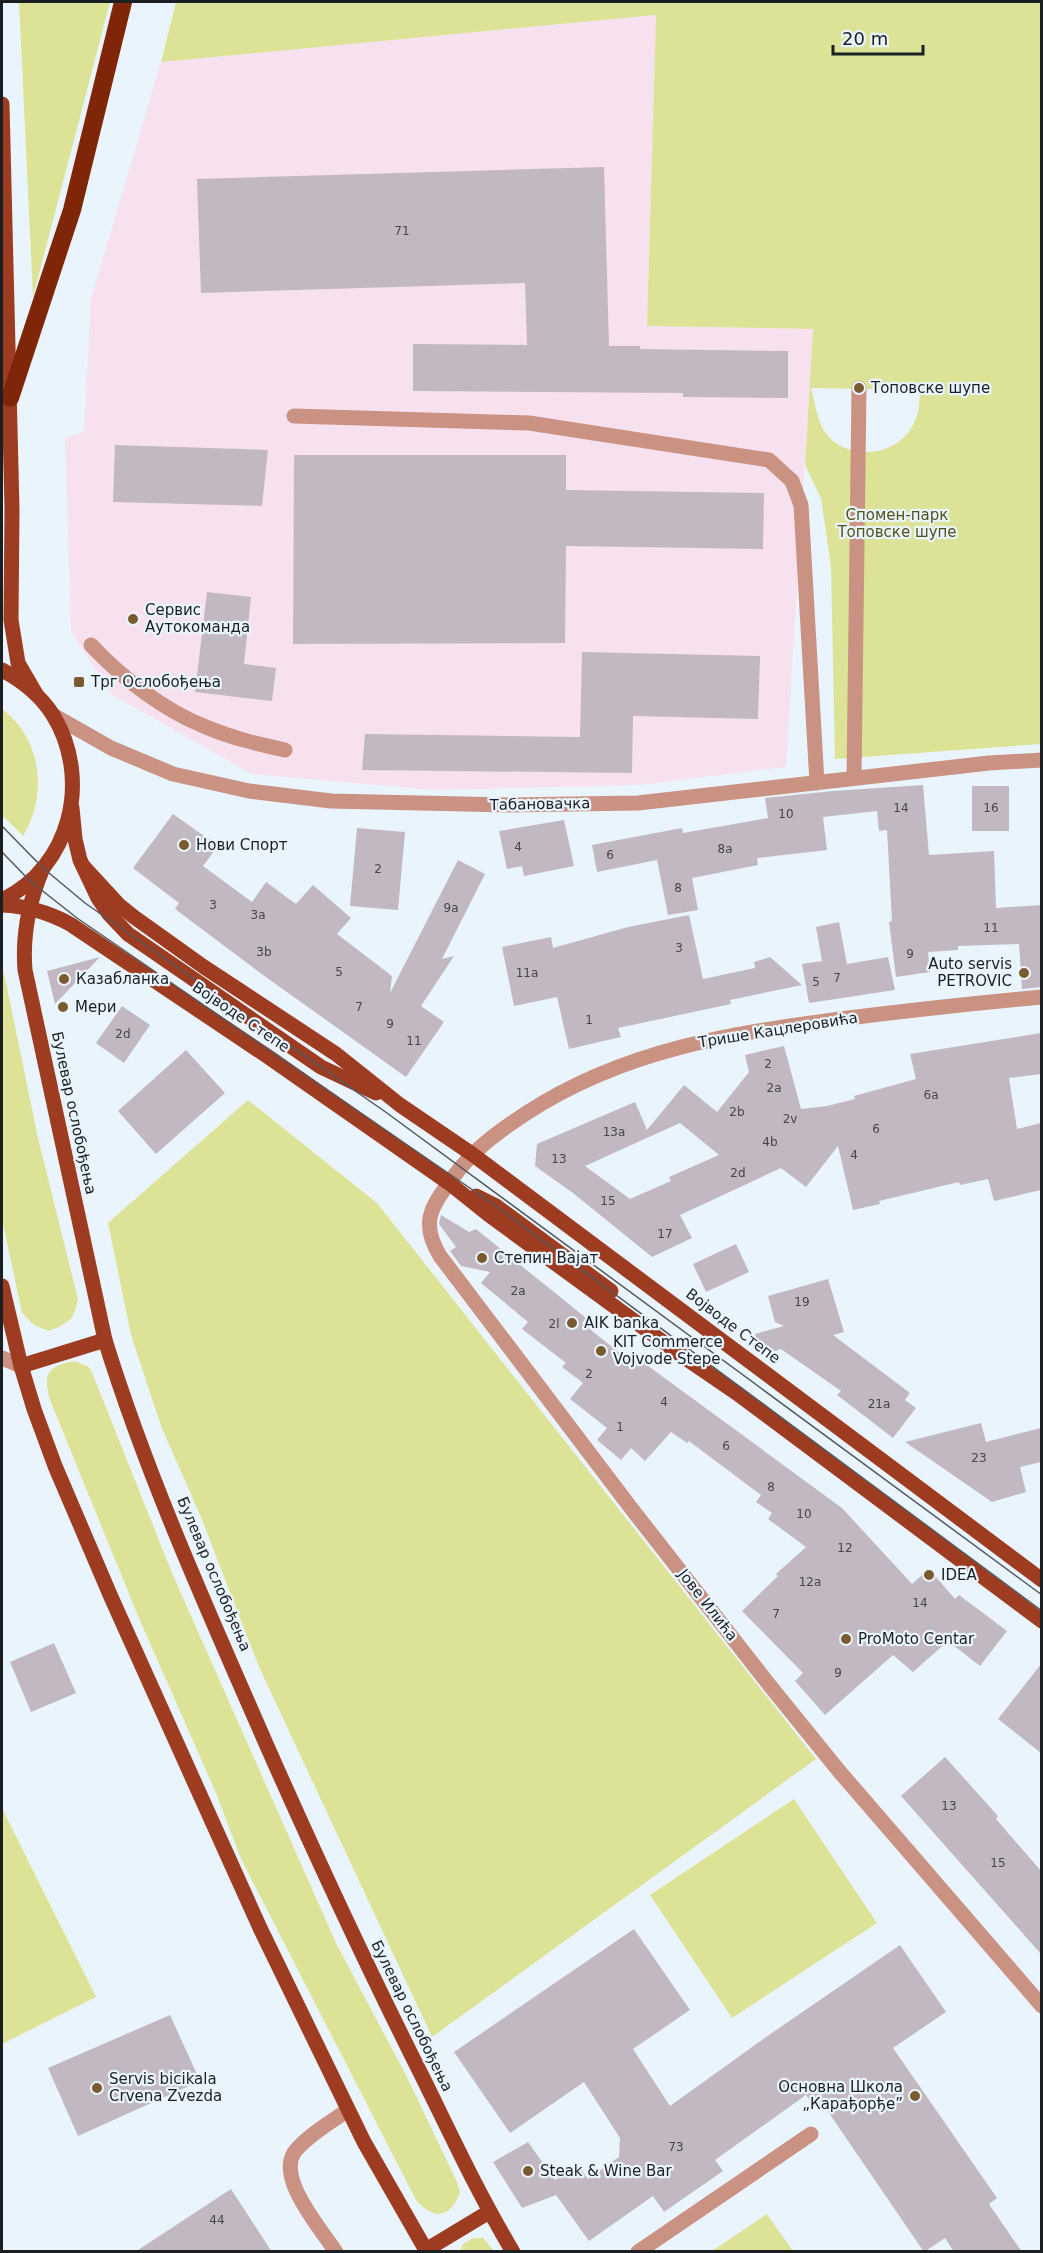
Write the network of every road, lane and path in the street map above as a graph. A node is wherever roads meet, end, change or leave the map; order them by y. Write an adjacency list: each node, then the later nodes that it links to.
1 (123, 2): 4 (highway)
2 (2, 104): 4 (main road, Булевар ослобођења)
3 (859, 388): 12 (street)
4 (10, 398): 8 (main road, Булевар ослобођења)
5 (294, 416): 13 (street)
6 (91, 645): 10 (street)
7 (2, 670): 8 (main road, Булевар ослобођења)
8 (36, 694): 9 (main road, Булевар ослобођења)
9 (53, 715): 13 (street, Табановачка); 14 (main road, Булевар ослобођења)
10 (285, 750)
11 (1041, 760): 12 (street, Табановачка)
12 (854, 778): 13 (street, Табановачка)
13 (817, 783)
14 (72, 808): 15 (main road, Булевар ослобођења); 20 (main road, Војводе Степе)
15 (43, 868): 16 (main road, Булевар ослобођења); 18 (main road, Булевар ослобођења)
16 (2, 900)
17 (2, 905): 18 (main road, Војводе Степе)
18 (28, 908): 21 (main road, Војводе Степе); 23 (main road, Булевар ослобођења)
19 (1041, 997): 20 (street, Трише Кацлеровића)
20 (472, 1154): 21 (street, Трише Кацлеровића); 26 (main road, Војводе Степе)
21 (449, 1183): 27 (main road, Војводе Степе); 28 (street, Јове Илића)
22 (2, 1287): 25 (main road)
23 (105, 1340): 25 (main road); 31 (main road, Булевар ослобођења)
24 (2, 1358): 25 (street)
25 (21, 1366): 29 (main road)
26 (1041, 1580)
27 (1041, 1621)
28 (1041, 2006)
29 (348, 2110): 32 (main road); 33 (street)
30 (812, 2134): 35 (street)
31 (489, 2212): 32 (main road); 34 (main road, Булевар ослобођења)
32 (427, 2251)
33 (336, 2252)
34 (513, 2252)
35 (638, 2252)

